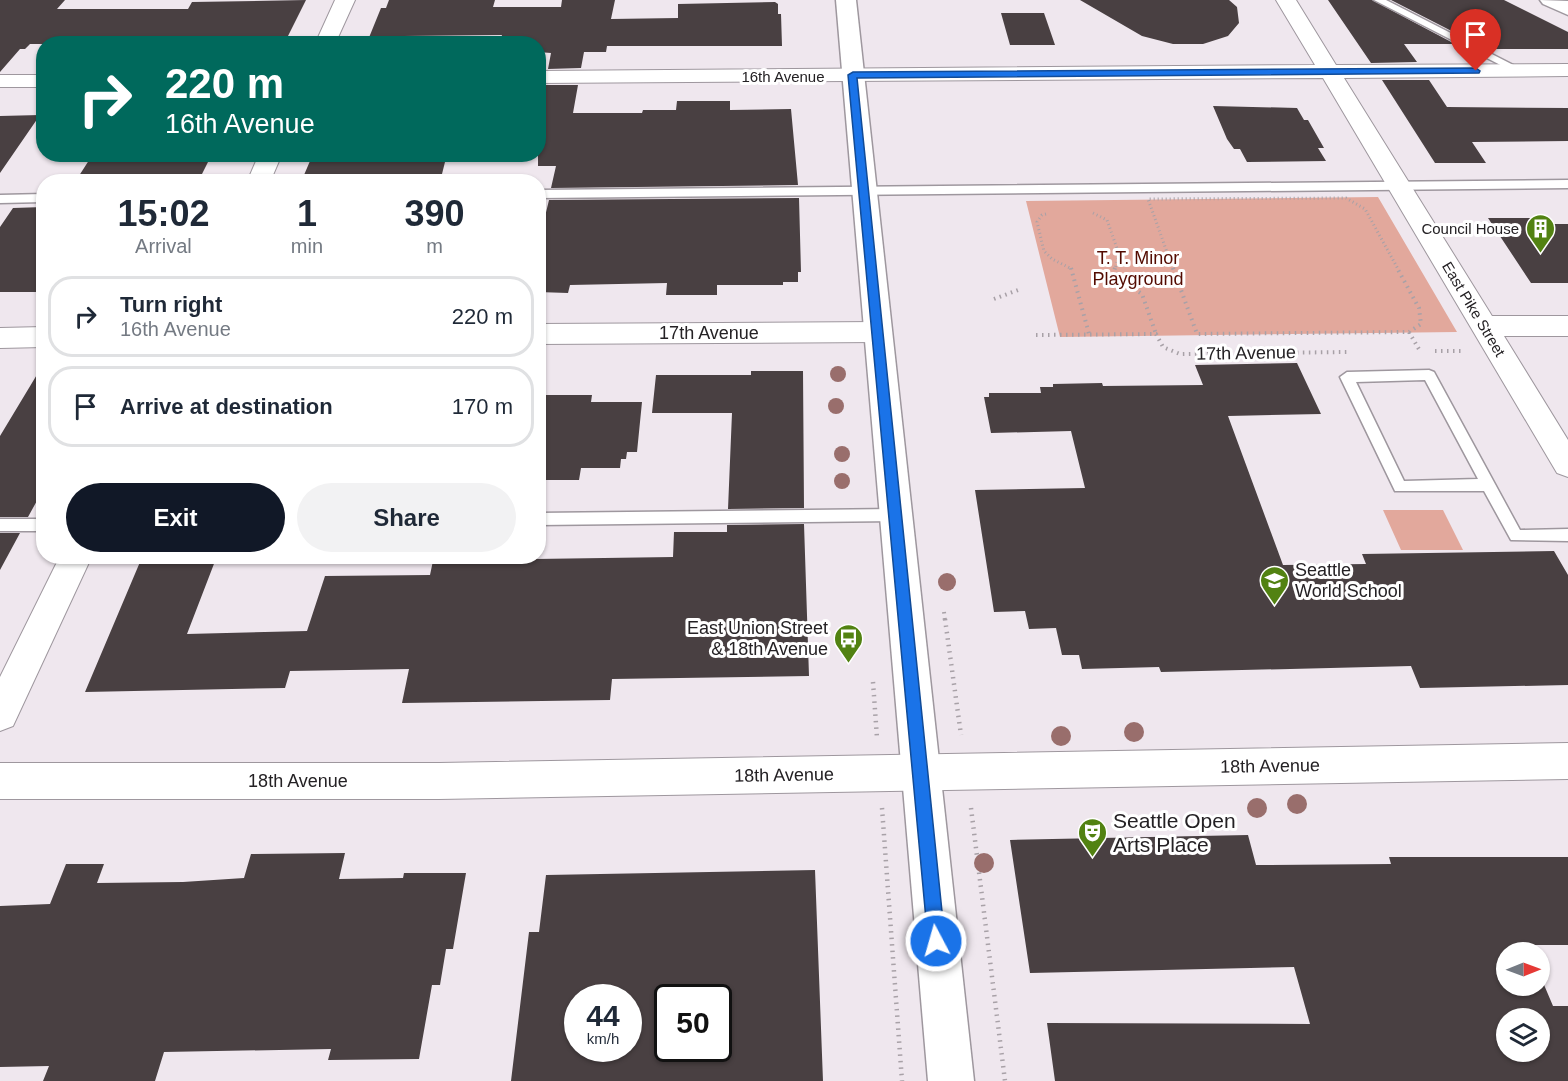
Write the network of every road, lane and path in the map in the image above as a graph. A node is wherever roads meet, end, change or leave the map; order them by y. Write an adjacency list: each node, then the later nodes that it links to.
1 (345, 0): 5 (street)
2 (846, 0): 9 (main road)
3 (1286, 0): 7 (street, East Pike Street)
4 (1379, 0): 8 (lane)
5 (329, 36)
6 (1568, 70): 8 (street, 16th Avenue)
7 (1328, 71): 8 (street, 16th Avenue); 9 (street, 16th Avenue); 14 (street, East Pike Street)
8 (1520, 71)
9 (853, 75): 10 (street, 16th Avenue); 15 (main road)
10 (546, 77)
11 (0, 81): 12 (street)
12 (36, 81)
13 (1568, 184): 14 (lane)
14 (1399, 185): 15 (lane); 23 (street, East Pike Street)
15 (864, 191): 16 (lane); 26 (main road)
16 (546, 194)
17 (36, 198): 18 (lane)
18 (0, 199)
19 (1093, 213): 29 (path)
20 (1046, 214): 28 (path)
21 (1018, 290): 22 (path)
22 (994, 299)
23 (1484, 326): 24 (street); 37 (street, East Pike Street)
24 (1568, 326)
25 (1409, 332): 25 (path); 34 (path)
26 (879, 333): 27 (street, 17th Avenue); 39 (main road)
27 (546, 334)
28 (1089, 334): 29 (path); 30 (path)
29 (1156, 334): 36 (path, 17th Avenue)
30 (1036, 335)
31 (36, 337): 32 (street)
32 (0, 338)
33 (1408, 351): 34 (path)
34 (1420, 351): 35 (path)
35 (1466, 351)
36 (1348, 352)
37 (1568, 465)
38 (1488, 485): 38 (lane); 43 (lane)
39 (896, 514): 40 (lane); 49 (main road)
40 (546, 519)
41 (0, 525): 42 (lane)
42 (36, 525)
43 (1568, 535)
44 (72, 564): 46 (street)
45 (944, 607): 47 (path)
46 (0, 714)
47 (958, 716)
48 (1568, 760): 49 (street, 18th Avenue)
49 (920, 772): 50 (street, 18th Avenue); 54 (main road)
50 (0, 781)
51 (973, 823): 55 (path)
52 (883, 825): 53 (path)
53 (902, 1081)
54 (951, 1081)
55 (1005, 1081)

